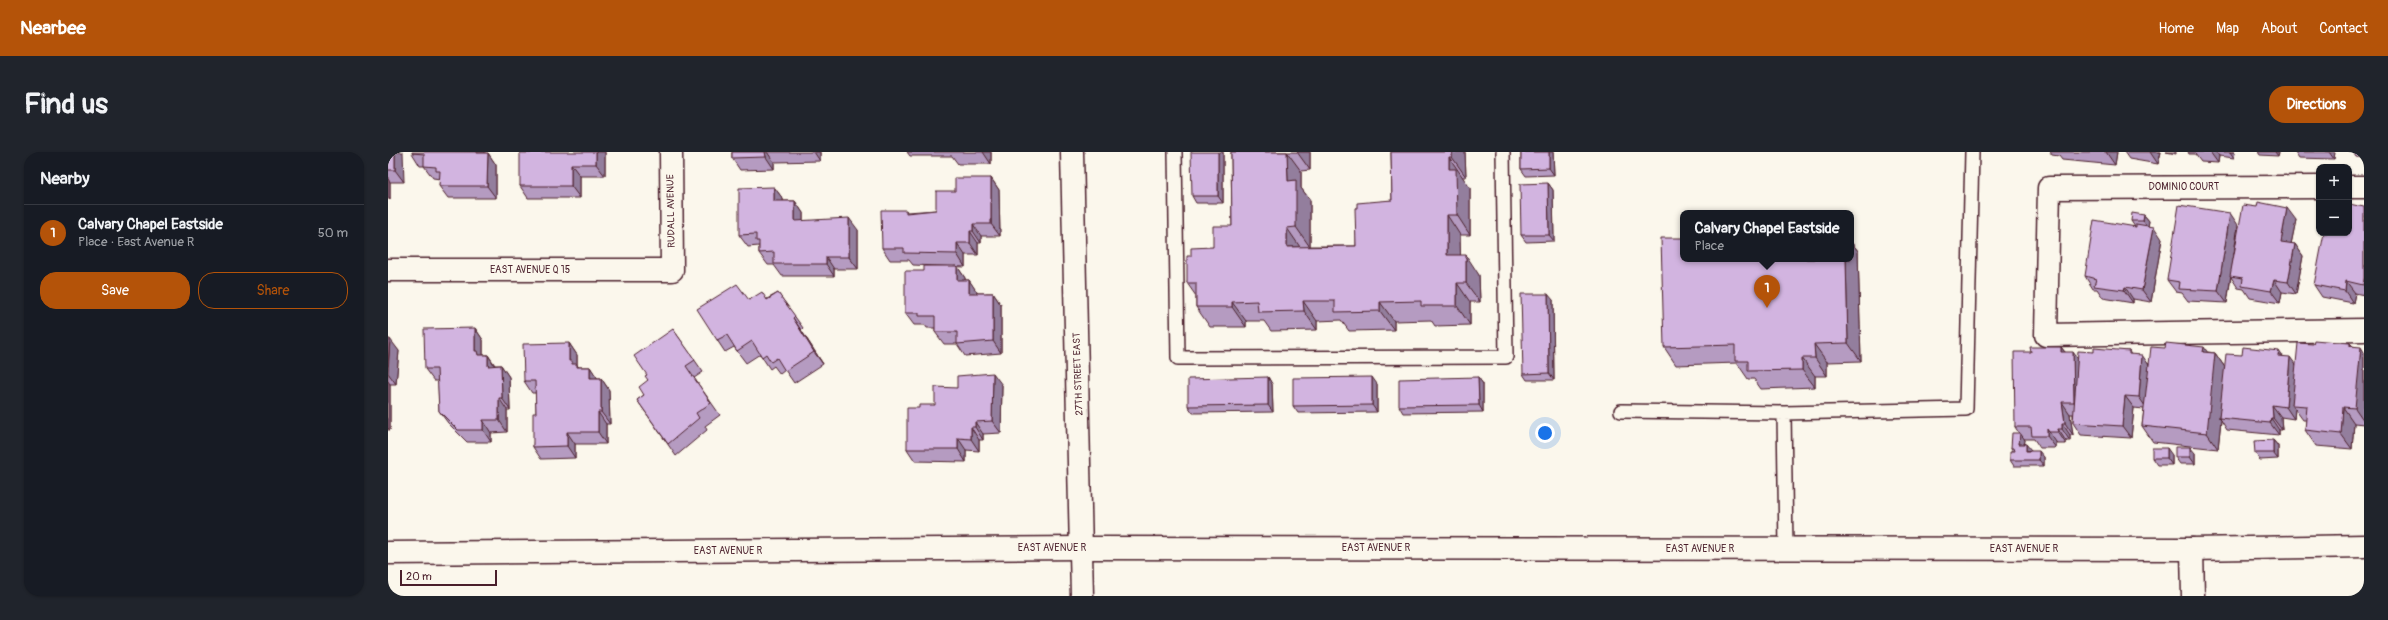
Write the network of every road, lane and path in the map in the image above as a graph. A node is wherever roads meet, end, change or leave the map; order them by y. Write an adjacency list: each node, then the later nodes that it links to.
1 (671, 152): 10 (main road, RUDALL AVENUE)
2 (1072, 152): 15 (main road, 27TH STREET EAST)
3 (1175, 152): 4 (lane)
4 (1503, 152)
5 (1972, 152): 13 (lane)
6 (2316, 187): 11 (main road, DOMINIO COURT)
7 (2352, 187): 8 (main road)
8 (2364, 187)
9 (388, 270): 10 (main road, EAST AVENUE Q 15)
10 (672, 270)
11 (2364, 330)
12 (1621, 410): 13 (lane)
13 (1784, 413): 16 (lane)
14 (2364, 546): 17 (main road, EAST AVENUE R)
15 (1082, 548): 16 (main road, EAST AVENUE R); 18 (main road, EAST AVENUE R); 19 (main road, 27TH STREET EAST)
16 (1786, 549): 17 (main road, EAST AVENUE R)
17 (2192, 549): 20 (main road)
18 (388, 553)
19 (1082, 596)
20 (2193, 596)

